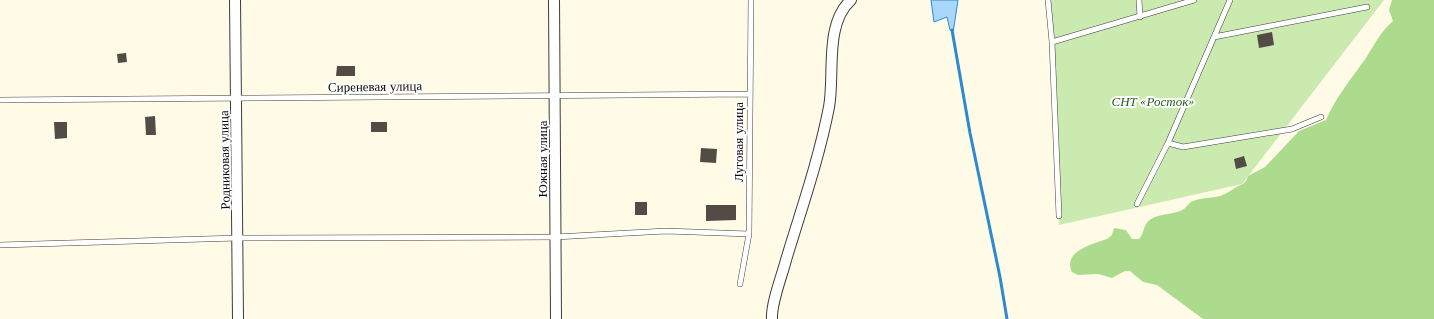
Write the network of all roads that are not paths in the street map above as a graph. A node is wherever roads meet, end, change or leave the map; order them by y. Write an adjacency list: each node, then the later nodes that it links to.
1 (235, 0): 15 (street, Родниковая улица)
2 (554, 0): 14 (street, Южная улица)
3 (751, 0): 13 (lane, Луговая улица)
4 (851, 0): 28 (street)
5 (1048, 0): 12 (lane)
6 (1139, 0): 10 (lane)
7 (1194, 0): 10 (lane)
8 (1230, 0): 11 (lane)
9 (1367, 7): 11 (lane)
10 (1140, 17): 12 (lane)
11 (1214, 37): 18 (lane)
12 (1052, 42): 20 (lane)
13 (750, 94): 14 (lane, Сиреневая улица); 21 (lane, Луговая улица)
14 (555, 95): 15 (lane, Сиреневая улица); 22 (street, Южная улица)
15 (236, 99): 16 (lane, Сиреневая улица); 23 (street, Родниковая улица)
16 (0, 100)
17 (1321, 117): 18 (lane)
18 (1168, 143): 19 (lane)
19 (1137, 204)
20 (1059, 216)
21 (749, 234): 22 (lane); 25 (lane, Луговая улица)
22 (555, 237): 23 (lane); 27 (street, Южная улица)
23 (238, 238): 24 (lane); 26 (street, Родниковая улица)
24 (0, 244)
25 (740, 284)
26 (238, 319)
27 (556, 319)
28 (772, 319)

